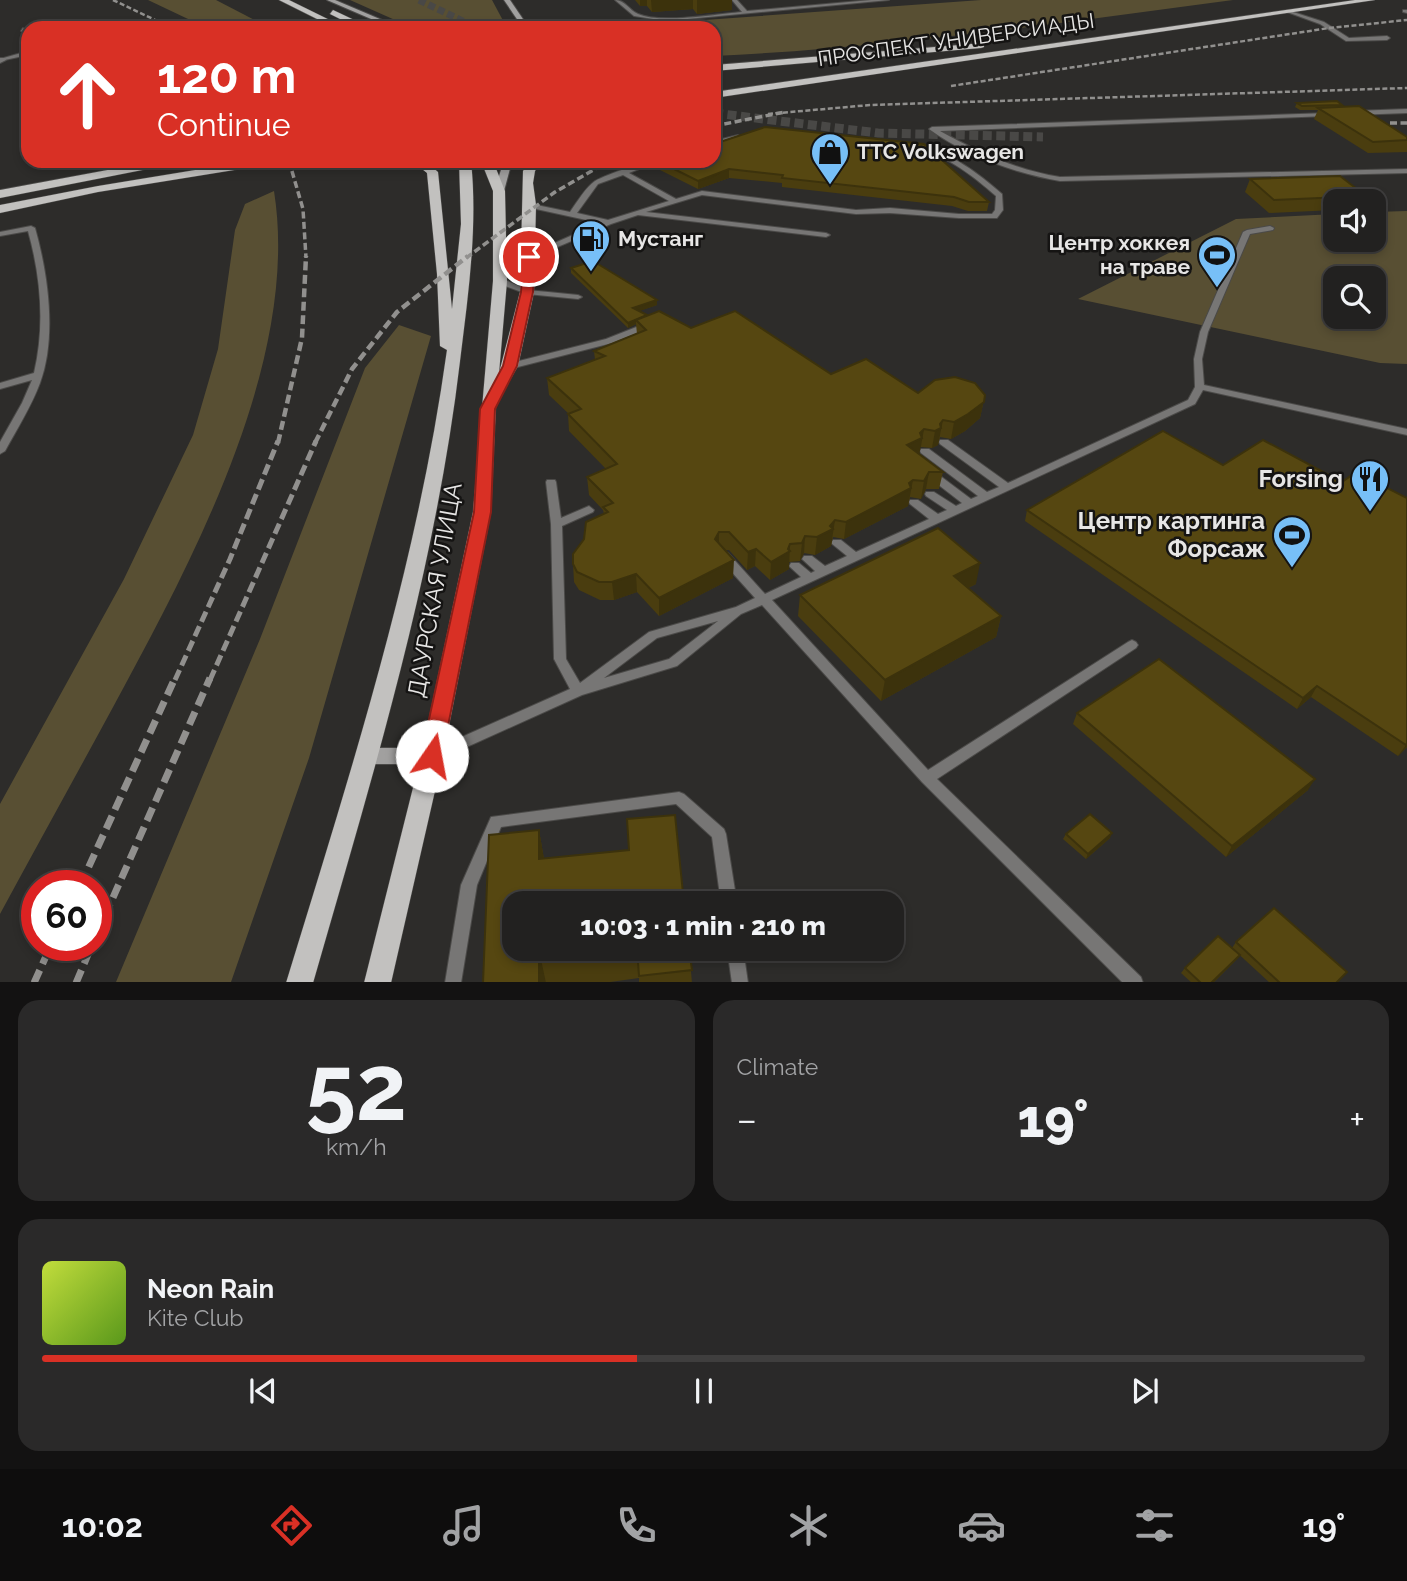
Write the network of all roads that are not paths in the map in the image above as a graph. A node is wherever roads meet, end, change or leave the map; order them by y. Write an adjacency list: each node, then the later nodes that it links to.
1 (283, 0): 12 (main road)
2 (307, 0): 16 (main road)
3 (330, 0): 17 (street)
4 (507, 0): 13 (street)
5 (617, 0): 11 (lane)
6 (734, 0): 11 (lane)
7 (887, 0): 11 (lane)
8 (1311, 0): 20 (main road, ПРОСПЕКТ УНИВЕРСИАДЫ)
9 (1371, 0): 10 (main road, ПРОСПЕКТ УНИВЕРСИАДЫ)
10 (1289, 10): 21 (lane); 28 (main road, ПРОСПЕКТ УНИВЕРСИАДЫ)
11 (746, 13)
12 (323, 18): 14 (main road); 15 (main road)
13 (520, 18): 18 (street); 19 (street)
14 (325, 21)
15 (329, 21)
16 (350, 21)
17 (381, 21)
18 (519, 21)
19 (522, 21)
20 (1088, 30)
21 (1387, 38)
22 (994, 43): 23 (main road, ПРОСПЕКТ УНИВЕРСИАДЫ)
23 (981, 45): 26 (main road); 27 (main road, ПРОСПЕКТ УНИВЕРСИАДЫ)
24 (21, 55): 25 (lane)
25 (1, 60)
26 (721, 67)
27 (789, 72)
28 (721, 96)
29 (1407, 111): 31 (lane)
30 (1337, 113): 43 (lane)
31 (1351, 113)
32 (751, 134): 33 (lane)
33 (721, 141)
34 (913, 147): 47 (lane)
35 (136, 168): 46 (main road)
36 (228, 168): 49 (main road)
37 (427, 168): 65 (main road)
38 (466, 168): 65 (main road)
39 (489, 168): 45 (main road)
40 (506, 168): 45 (street, ДАУРСКАЯ УЛИЦА)
41 (530, 168): 48 (main road)
42 (634, 168): 44 (lane)
43 (1407, 171)
44 (622, 172): 47 (lane); 50 (lane)
45 (499, 191): 57 (main road, ДАУРСКАЯ УЛИЦА)
46 (0, 194)
47 (675, 201): 51 (lane)
48 (530, 205): 50 (lane); 56 (main road)
49 (0, 209)
50 (572, 214): 52 (lane)
51 (635, 214): 52 (lane); 55 (lane)
52 (608, 222): 56 (lane)
53 (1270, 228): 64 (lane)
54 (0, 234): 62 (lane)
55 (827, 235)
56 (529, 257): 58 (main road)
57 (500, 281): 58 (lane); 66 (main road, ДАУРСКАЯ УЛИЦА)
58 (527, 292): 59 (lane); 61 (main road)
59 (578, 297)
60 (662, 320): 61 (lane)
61 (510, 366): 66 (main road)
62 (38, 375): 63 (lane); 69 (lane)
63 (0, 386)
64 (1200, 387): 67 (lane); 73 (lane)
65 (449, 409): 93 (main road, ДАУРСКАЯ УЛИЦА)
66 (488, 409): 94 (main road, ДАУРСКАЯ УЛИЦА)
67 (1407, 432)
68 (944, 442): 73 (lane)
69 (0, 451)
70 (925, 452): 75 (lane)
71 (926, 471): 77 (lane)
72 (551, 482): 81 (lane)
73 (1007, 487): 75 (lane)
74 (930, 494): 79 (lane)
75 (986, 496): 77 (lane)
76 (914, 502): 80 (lane)
77 (970, 504): 79 (lane)
78 (589, 510): 81 (lane)
79 (954, 511): 80 (lane)
80 (937, 519): 84 (lane)
81 (556, 524): 92 (lane)
82 (837, 544): 84 (lane)
83 (723, 555): 89 (lane)
84 (854, 556): 87 (lane)
85 (808, 559): 87 (lane)
86 (795, 566): 88 (lane)
87 (824, 572): 88 (lane)
88 (810, 578): 89 (lane)
89 (765, 598): 90 (lane); 95 (lane)
90 (740, 610): 92 (lane); 92 (lane)
91 (1132, 645): 95 (lane)
92 (578, 691): 94 (lane)
93 (367, 755): 94 (street); 98 (main road, ДАУРСКАЯ УЛИЦА)
94 (432, 756): 99 (main road, ДАУРСКАЯ УЛИЦА)
95 (927, 778): 102 (lane)
96 (727, 891): 100 (lane)
97 (737, 961): 101 (lane)
98 (299, 982)
99 (377, 982)
100 (453, 982)
101 (740, 982)
102 (1135, 982)

